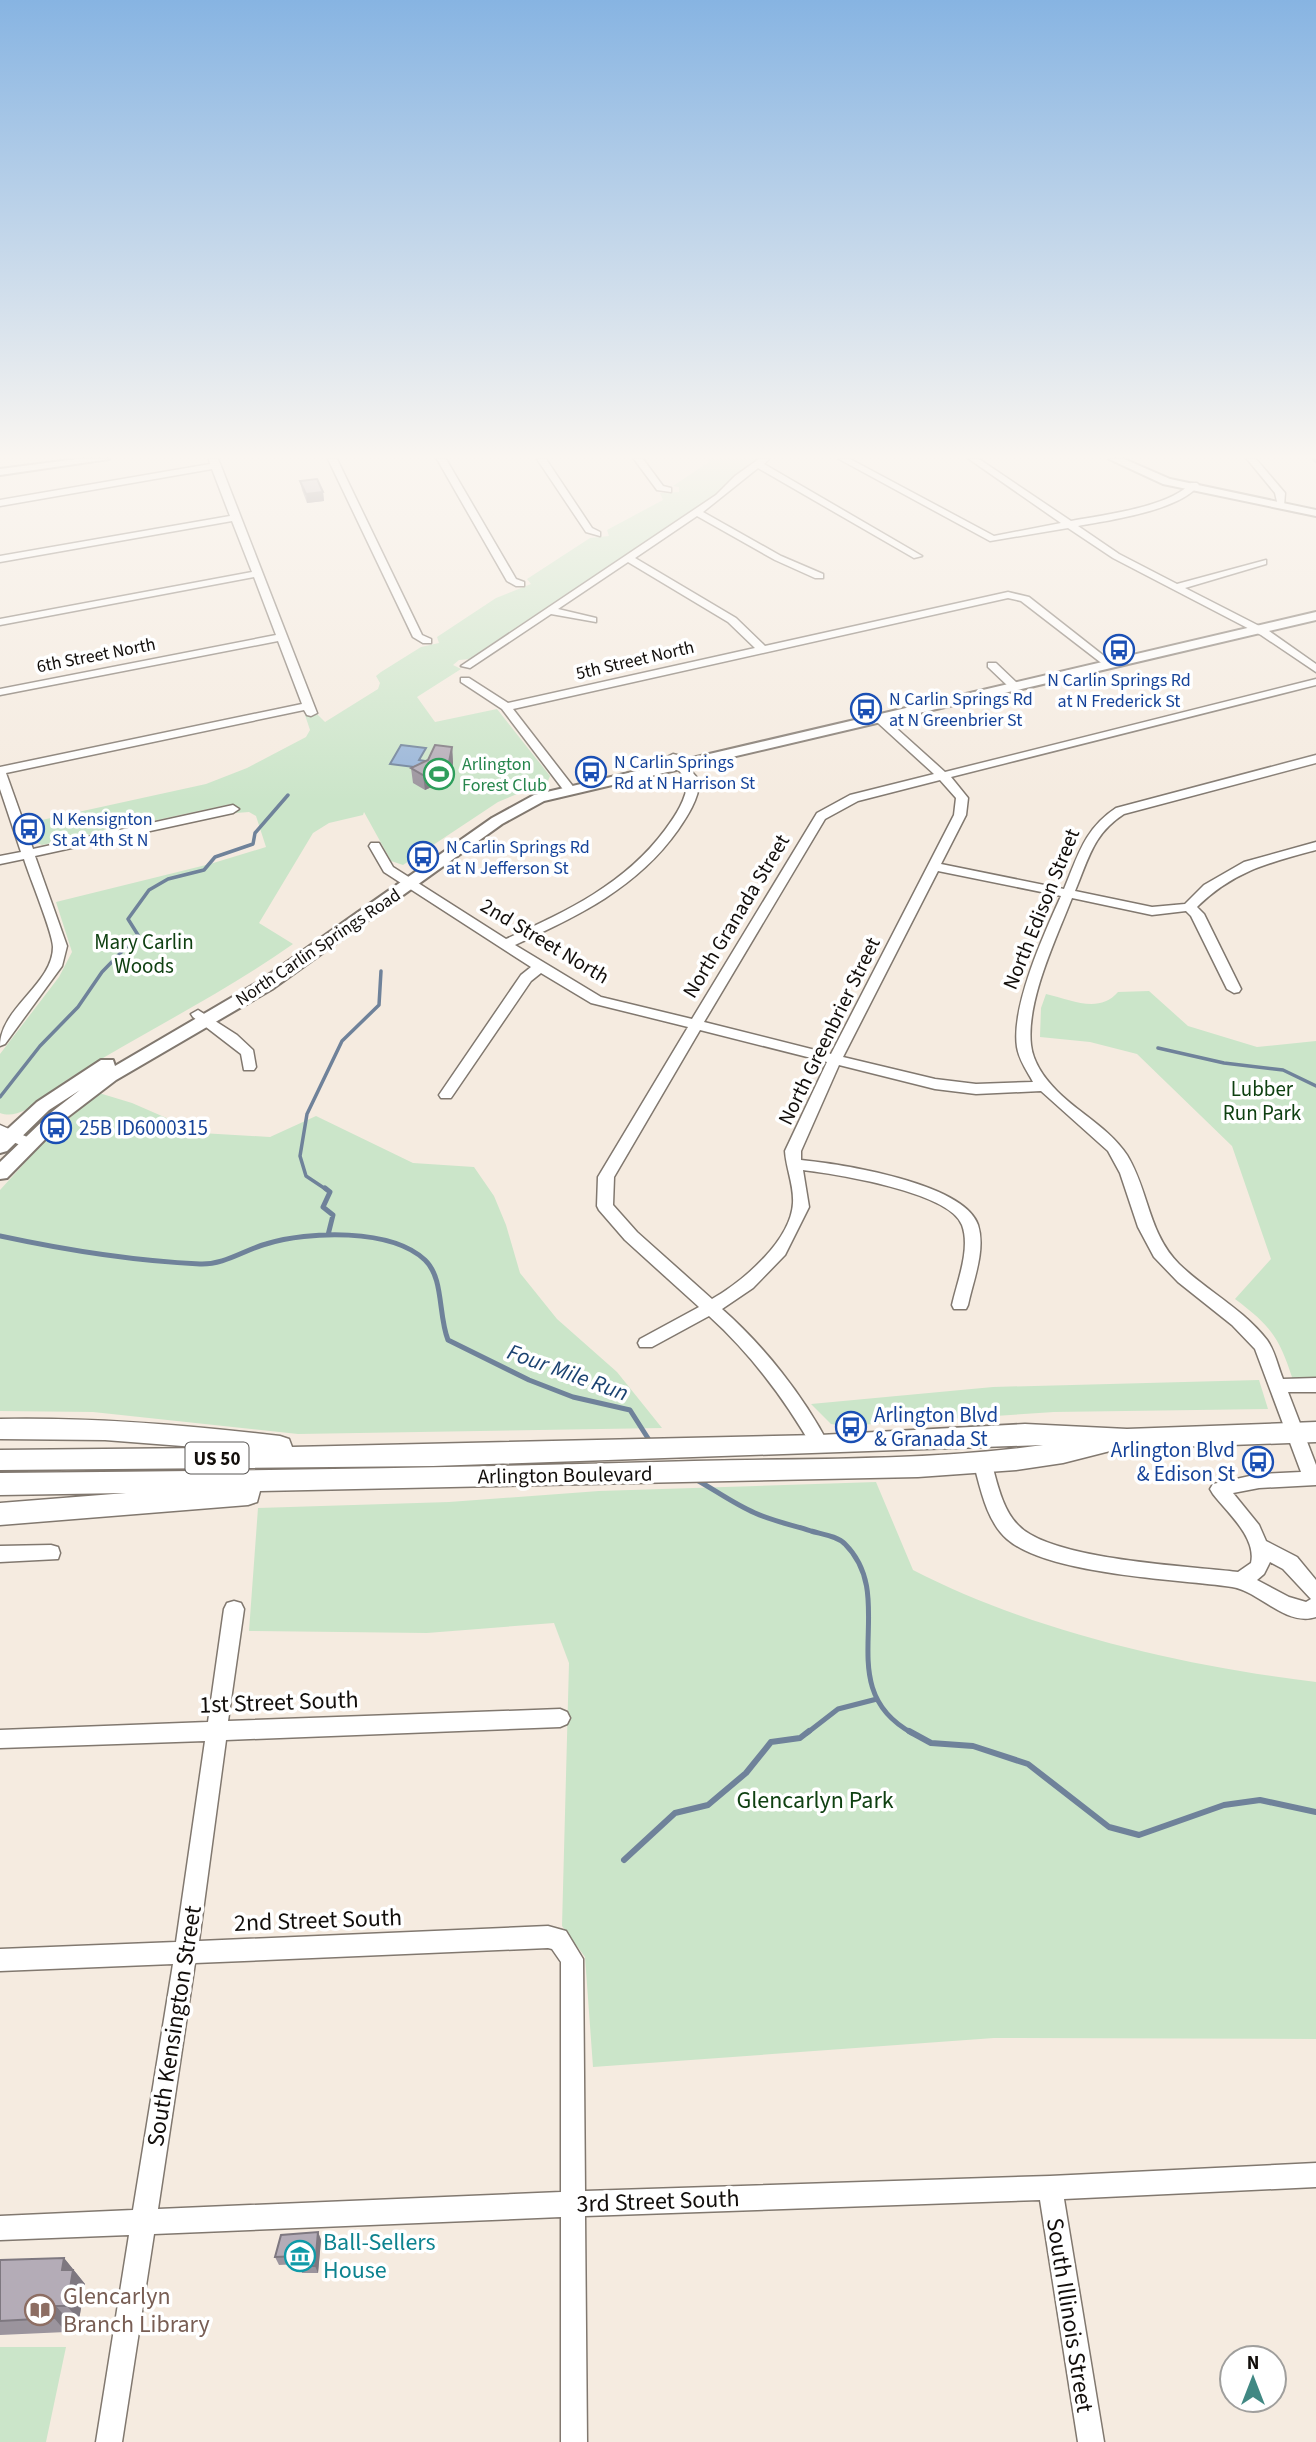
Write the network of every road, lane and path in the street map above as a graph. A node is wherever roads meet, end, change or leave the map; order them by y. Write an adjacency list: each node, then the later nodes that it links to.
1 (387, 573): 19 (street)
2 (507, 573): 10 (street)
3 (605, 573): 13 (street)
4 (653, 573): 20 (street)
5 (812, 573): 9 (street)
6 (1149, 573): 11 (street)
7 (1225, 573): 11 (street)
8 (256, 574): 16 (street); 18 (street)
9 (819, 576)
10 (520, 584)
11 (1177, 587): 17 (street)
12 (1316, 609): 17 (main road, North Carlin Springs Road)
13 (549, 610): 15 (street); 23 (street)
14 (1316, 616): 17 (main road, North Carlin Springs Road)
15 (592, 620)
16 (0, 622)
17 (1252, 627): 21 (main road, North Carlin Springs Road); 24 (street)
18 (280, 637): 28 (street, 6th Street North); 33 (street)
19 (427, 641)
20 (763, 650): 21 (street, 5th Street North); 29 (street, 5th Street North)
21 (1105, 660): 26 (main road, North Carlin Springs Road)
22 (992, 665): 26 (street)
23 (466, 666)
24 (1316, 669)
25 (465, 680): 29 (street)
26 (1010, 682): 30 (main road, North Carlin Springs Road)
27 (1316, 682): 34 (street, North Granada Street)
28 (0, 692)
29 (506, 707): 35 (street)
30 (874, 714): 32 (main road, North Carlin Springs Road); 34 (street, North Greenbrier Street)
31 (1316, 759): 43 (street, North Edison Street)
32 (676, 760): 35 (main road, North Carlin Springs Road); 45 (street)
33 (0, 772): 39 (street)
34 (940, 774): 41 (street, North Greenbrier Street); 49 (street, North Granada Street)
35 (567, 785): 42 (main road, North Carlin Springs Road)
36 (233, 809): 39 (street)
37 (374, 846): 42 (street, 2nd Street North)
38 (1316, 846): 44 (street)
39 (29, 853): 40 (street); 50 (street)
40 (0, 860)
41 (934, 866): 43 (street); 51 (street, North Greenbrier Street)
42 (407, 880): 45 (street, 2nd Street North); 48 (main road, North Carlin Springs Road)
43 (1069, 894): 44 (street); 53 (street, North Edison Street)
44 (1189, 907): 47 (street)
45 (507, 944): 46 (street, 2nd Street North)
46 (540, 967): 49 (street, 2nd Street North); 54 (street)
47 (1234, 989)
48 (203, 1017): 52 (street); 55 (main road, North Carlin Springs Road); 56 (main road, North Carlin Springs Road)
49 (695, 1025): 51 (street, 2nd Street North); 60 (street, North Granada Street)
50 (0, 1041)
51 (835, 1059): 53 (street, 2nd Street North); 57 (street, North Greenbrier Street)
52 (249, 1067)
53 (1044, 1086): 63 (street, North Edison Street)
54 (446, 1095)
55 (4, 1137): 56 (street)
56 (29, 1144): 58 (main road, North Carlin Springs Road)
57 (792, 1164): 59 (street); 60 (street)
58 (0, 1173)
59 (960, 1305)
60 (713, 1309): 61 (street); 67 (street, North Granada Street)
61 (646, 1343)
62 (1316, 1385): 63 (street)
63 (1279, 1386): 65 (street, North Edison Street)
64 (0, 1429): 70 (highway)
65 (1305, 1432): 66 (highway, Arlington Boulevard / US 50); 71 (street, North Edison Street)
66 (1127, 1439): 67 (highway, Arlington Boulevard / US 50); 69 (highway, Arlington Boulevard / US 50)
67 (820, 1445): 70 (highway, Arlington Boulevard / US 50)
68 (0, 1460): 70 (highway, Arlington Boulevard / US 50)
69 (982, 1461): 70 (highway, Arlington Boulevard / US 50); 77 (street)
70 (432, 1467): 72 (highway, Arlington Boulevard / US 50); 73 (highway)
71 (1314, 1478): 74 (street)
72 (0, 1483)
73 (0, 1514)
74 (1260, 1547): 77 (street); 78 (street)
75 (51, 1553): 76 (street)
76 (0, 1555)
77 (1238, 1580): 79 (street)
78 (1316, 1593)
79 (1316, 1606)
80 (234, 1609): 82 (street, South Kensington Street)
81 (560, 1718): 82 (street, 1st Street South)
82 (216, 1731): 83 (street, 1st Street South); 84 (street, South Kensington Street)
83 (0, 1739)
84 (187, 1952): 85 (street, 2nd Street South); 88 (street, 2nd Street South); 89 (street, South Kensington Street)
85 (0, 1960)
86 (1316, 2175): 87 (street, 3rd Street South)
87 (1050, 2189): 88 (street, 3rd Street South); 93 (street, South Illinois Street)
88 (574, 2204): 89 (street, 3rd Street South); 92 (street)
89 (143, 2221): 90 (street, 3rd Street South); 91 (street, South Kensington Street)
90 (0, 2228)
91 (109, 2442)
92 (574, 2442)
93 (1091, 2442)

